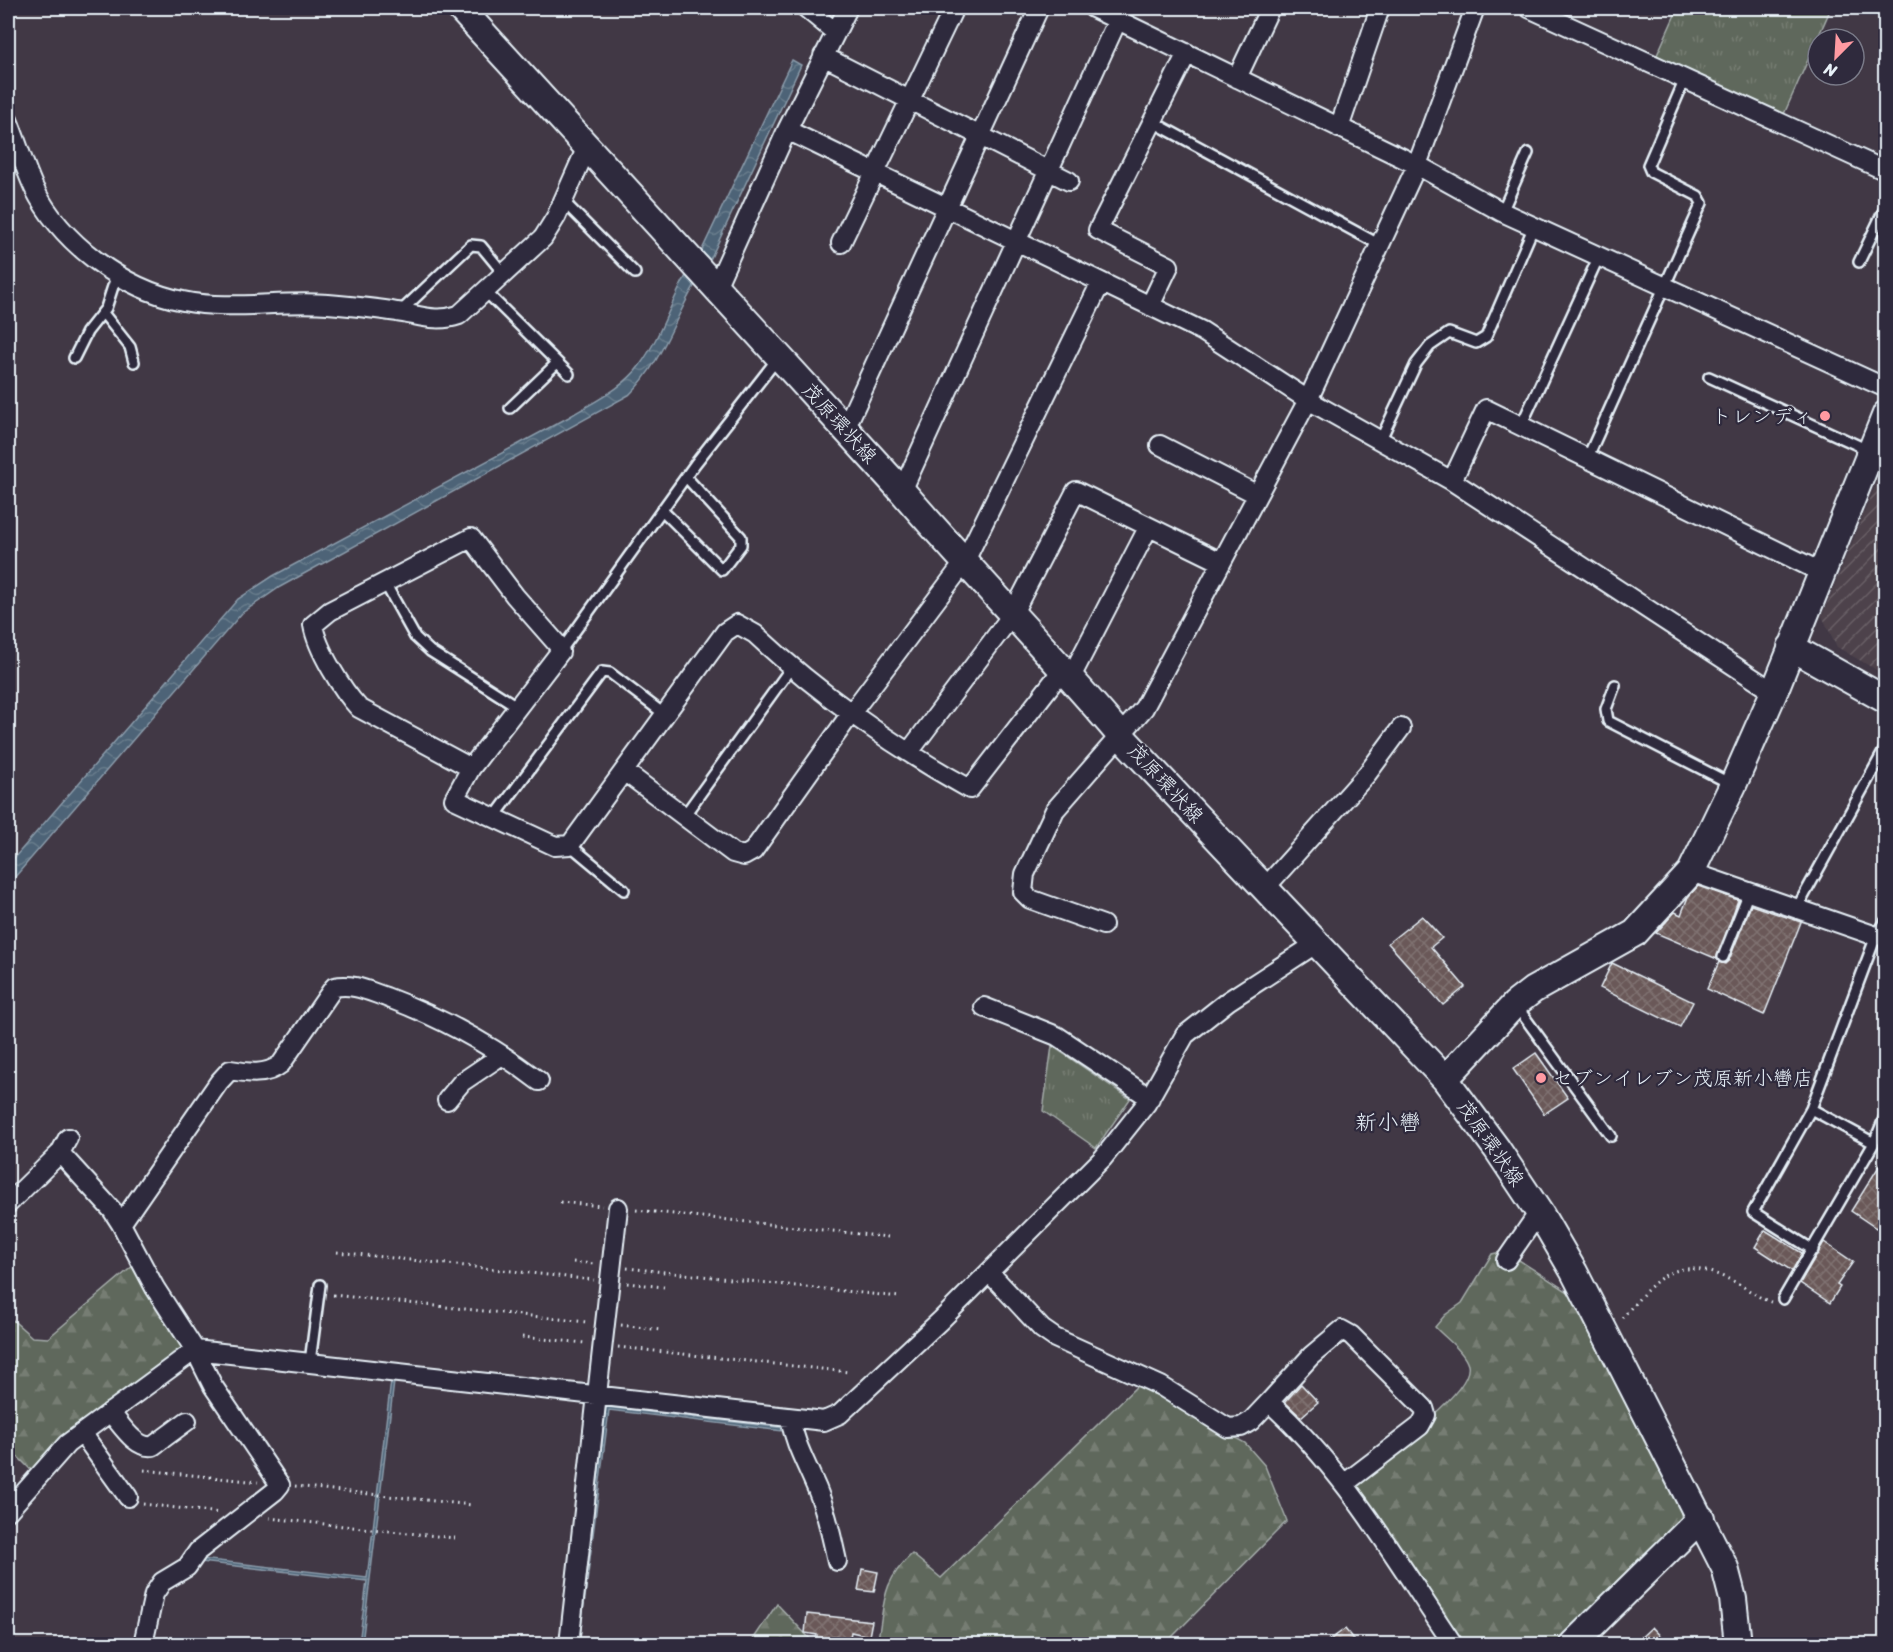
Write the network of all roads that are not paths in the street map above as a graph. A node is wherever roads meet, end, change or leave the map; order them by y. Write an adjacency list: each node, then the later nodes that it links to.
1 (460, 8): 23 (main road, 茂原環状線)
2 (806, 8): 12 (street)
3 (848, 8): 12 (street)
4 (954, 8): 17 (street)
5 (1039, 8): 22 (street)
6 (1093, 8): 11 (street)
7 (1270, 8): 15 (street)
8 (1380, 8): 20 (street)
9 (1475, 8): 25 (street)
10 (1528, 8): 16 (street)
11 (1120, 14): 13 (street); 26 (street)
12 (835, 32): 14 (street)
13 (1187, 53): 15 (street); 19 (street)
14 (823, 56): 17 (street); 21 (street)
15 (1237, 78): 20 (street)
16 (1685, 79): 27 (street); 45 (lane)
17 (910, 100): 22 (street); 28 (street)
18 (8, 120): 41 (street)
19 (1153, 122): 37 (lane); 47 (street)
20 (1339, 128): 25 (street)
21 (788, 130): 28 (street); 44 (street)
22 (980, 136): 26 (street); 32 (street)
23 (587, 147): 30 (street); 44 (main road, 茂原環状線)
24 (1528, 153): 33 (lane)
25 (1418, 165): 33 (street); 37 (street)
26 (1049, 171): 29 (street); 35 (street)
27 (1886, 171)
28 (875, 172): 32 (street); 36 (street)
29 (1070, 181)
30 (563, 201): 40 (lane); 42 (street)
31 (1886, 206): 39 (lane)
32 (947, 207): 35 (street); 61 (street)
33 (1502, 212): 34 (street)
34 (1534, 226): 38 (street); 62 (lane)
35 (1017, 241): 43 (street); 68 (street)
36 (841, 243)
37 (1382, 246): 57 (street)
38 (1599, 256): 45 (street); 60 (lane)
39 (1859, 262)
40 (635, 273)
41 (117, 274): 48 (street); 49 (lane)
42 (504, 274): 46 (street); 48 (lane)
43 (1101, 282): 47 (street); 73 (street)
44 (716, 287): 50 (main road, 茂原環状線)
45 (1666, 287): 56 (street); 65 (lane)
46 (485, 291): 48 (street); 53 (lane)
47 (1150, 306): 57 (street)
48 (400, 312)
49 (103, 313): 51 (lane); 52 (lane)
50 (779, 356): 61 (main road, 茂原環状線); 66 (lane)
51 (74, 358)
52 (134, 362)
53 (557, 363): 54 (lane); 58 (lane)
54 (569, 374)
55 (1710, 377): 64 (lane)
56 (1886, 388)
57 (1308, 400): 62 (street); 69 (street)
58 (510, 408)
59 (1886, 414): 64 (main road)
60 (1521, 426): 65 (street); 67 (street)
61 (845, 429): 68 (main road, 茂原環状線)
62 (1380, 441): 67 (street)
63 (1160, 445): 69 (street)
64 (1870, 451): 74 (main road)
65 (1587, 459): 74 (street)
66 (686, 477): 70 (lane); 70 (lane)
67 (1452, 481): 82 (street)
68 (902, 491): 73 (main road, 茂原環状線)
69 (1256, 494): 72 (street)
70 (663, 512): 78 (lane)
71 (1148, 528): 72 (street); 76 (street); 80 (street)
72 (1221, 562): 88 (street)
73 (964, 563): 76 (main road, 茂原環状線); 85 (street)
74 (1821, 572): 77 (main road)
75 (385, 583): 78 (street); 84 (lane); 91 (street)
76 (1012, 615): 80 (main road, 茂原環状線); 90 (street)
77 (1791, 647): 82 (main road); 83 (main road)
78 (560, 652): 84 (street)
79 (793, 665): 85 (street); 86 (street); 94 (lane)
80 (1067, 673): 88 (main road, 茂原環状線); 90 (street)
81 (1615, 685): 93 (lane)
82 (1774, 692): 93 (main road)
83 (1886, 700)
84 (518, 707): 91 (street)
85 (852, 712): 90 (street); 94 (street)
86 (664, 714): 92 (street); 95 (lane)
87 (1401, 728): 98 (street)
88 (1120, 735): 98 (main road, 茂原環状線); 102 (street)
89 (1886, 747): 101 (lane)
90 (909, 752)
91 (471, 768): 95 (street)
92 (624, 771): 94 (street); 96 (street)
93 (1733, 785): 97 (main road)
94 (684, 816)
95 (493, 819): 96 (street)
96 (570, 845): 99 (lane)
97 (1691, 872): 100 (street); 106 (main road)
98 (1265, 888): 104 (main road, 茂原環状線)
99 (624, 890)
100 (1749, 892): 101 (street); 105 (lane)
101 (1797, 908): 103 (street)
102 (1103, 925)
103 (1882, 932): 113 (lane)
104 (1317, 943): 109 (main road, 茂原環状線); 111 (street)
105 (1723, 957)
106 (1515, 1004): 109 (main road); 115 (lane)
107 (984, 1007): 111 (street)
108 (502, 1055): 110 (street); 112 (street); 120 (street)
109 (1445, 1078): 119 (main road, 茂原環状線)
110 (539, 1081)
111 (1150, 1098): 123 (street)
112 (447, 1100)
113 (1811, 1109): 116 (lane); 121 (lane)
114 (1886, 1114): 116 (lane)
115 (1611, 1136)
116 (1875, 1143): 121 (lane)
117 (8, 1204): 120 (street)
118 (618, 1208): 128 (street)
119 (1539, 1212): 122 (street); 137 (main road, 茂原環状線)
120 (121, 1224): 126 (street)
121 (1813, 1250): 125 (lane)
122 (1506, 1260)
123 (989, 1272): 129 (street); 131 (street)
124 (320, 1285): 127 (lane)
125 (1783, 1299)
126 (195, 1350): 127 (street); 130 (street); 139 (street)
127 (310, 1362): 128 (street)
128 (598, 1395): 131 (street); 140 (street)
129 (1269, 1402): 134 (street); 134 (street)
130 (110, 1412): 132 (street); 133 (street)
131 (790, 1418): 138 (street)
132 (187, 1421)
133 (82, 1434): 135 (street); 136 (street)
134 (1344, 1484): 141 (street)
135 (134, 1501)
136 (8, 1511)
137 (1701, 1518): 142 (main road); 143 (main road, 茂原環状線)
138 (837, 1562)
139 (143, 1644)
140 (568, 1644)
141 (1453, 1644)
142 (1573, 1644)
143 (1738, 1644)

